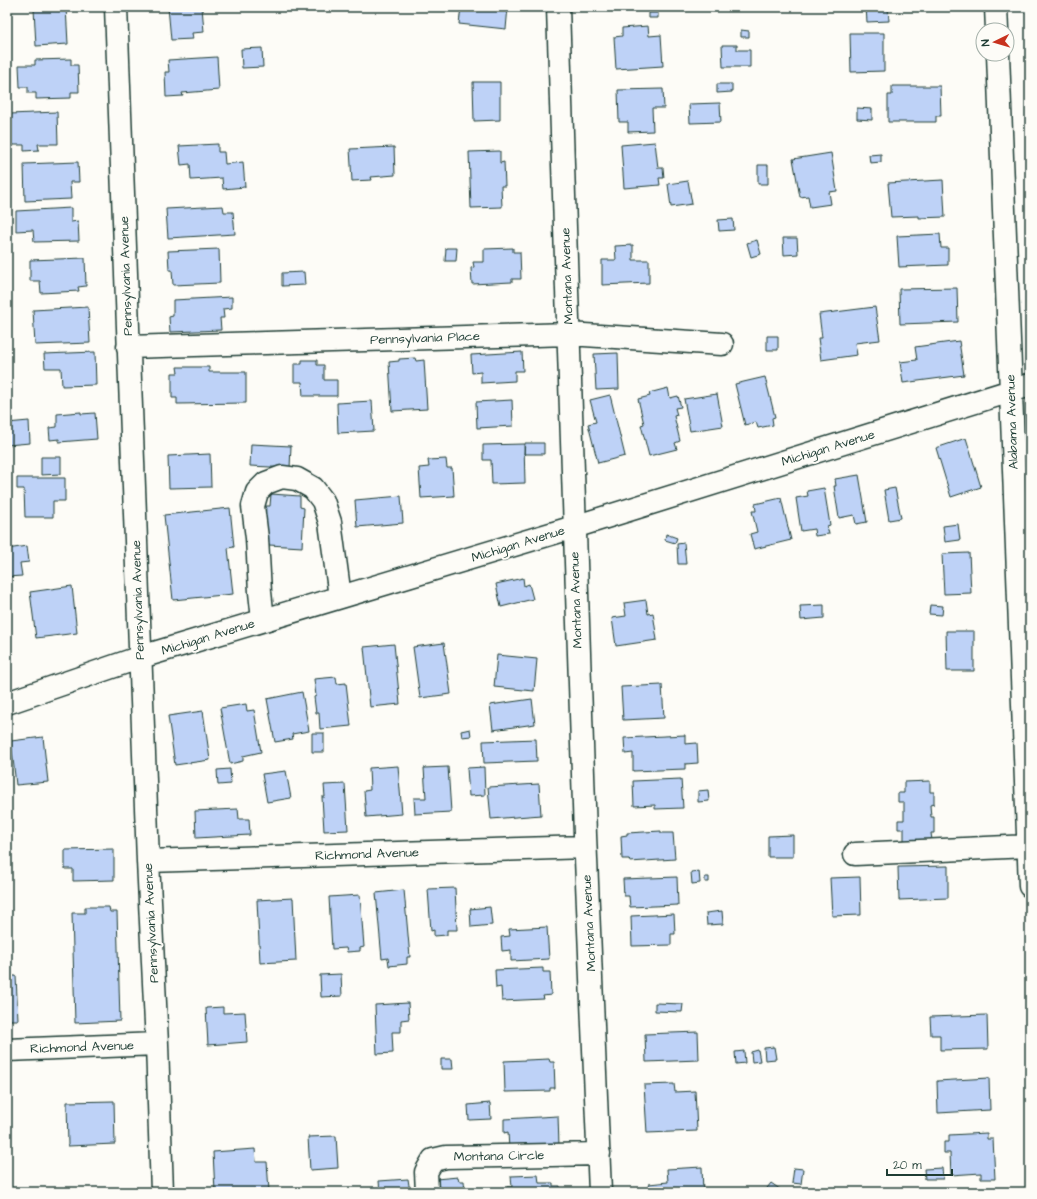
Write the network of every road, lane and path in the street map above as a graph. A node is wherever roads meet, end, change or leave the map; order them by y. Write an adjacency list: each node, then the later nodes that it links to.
1 (116, 7): 8 (street, Pennsylvania Avenue)
2 (558, 7): 6 (street, Montana Avenue)
3 (996, 7): 4 (street)
4 (997, 22)
5 (999, 62): 9 (street, Alabama Avenue)
6 (569, 334): 7 (street, Pennsylvania Place); 8 (street, Pennsylvania Place); 10 (street, Montana Avenue)
7 (722, 344)
8 (128, 347): 13 (street, Pennsylvania Avenue)
9 (1020, 388): 10 (street, Michigan Avenue); 15 (street, Alabama Avenue)
10 (574, 527): 11 (street, Michigan Avenue); 16 (street, Montana Avenue)
11 (340, 597): 12 (street, Michigan Avenue); 12 (street)
12 (263, 620): 13 (street, Michigan Avenue)
13 (141, 657): 14 (street, Michigan Avenue); 18 (street, Pennsylvania Avenue)
14 (7, 703)
15 (1028, 846): 17 (street); 19 (street, Alabama Avenue)
16 (585, 848): 18 (street, Richmond Avenue); 22 (street, Montana Avenue)
17 (855, 854)
18 (148, 861): 20 (street, Pennsylvania Avenue)
19 (1030, 886)
20 (157, 1044): 21 (street, Richmond Avenue); 23 (street, Pennsylvania Avenue)
21 (7, 1050)
22 (599, 1154): 24 (street, Montana Circle); 25 (street, Montana Avenue)
23 (162, 1192)
24 (427, 1192)
25 (600, 1192)

